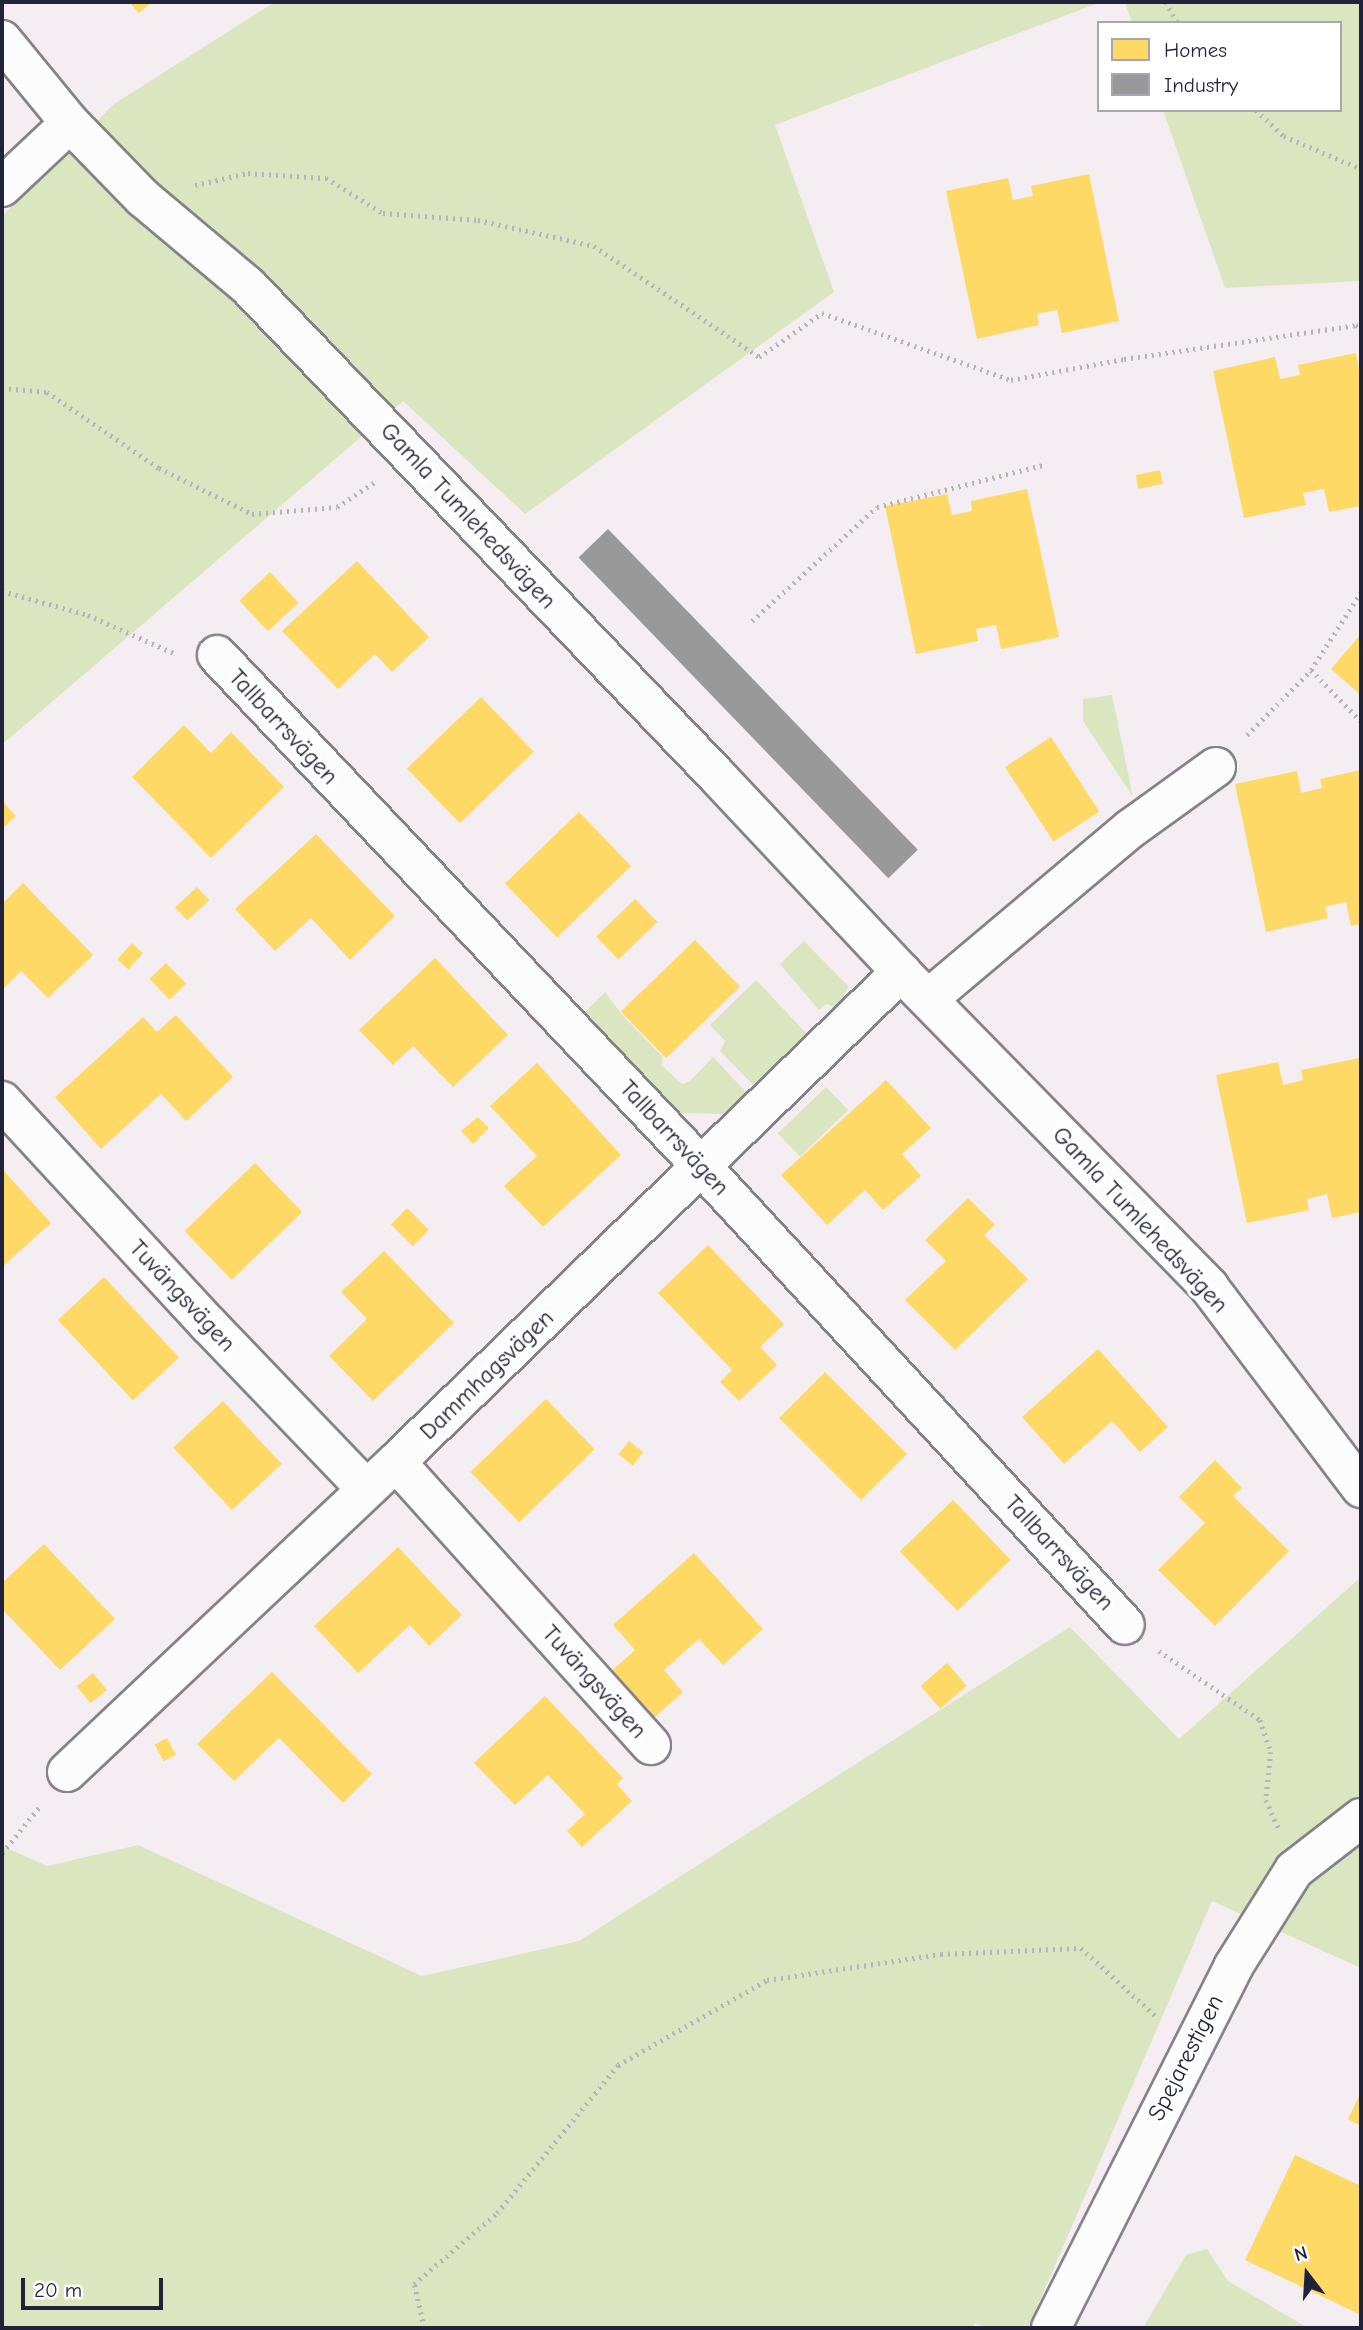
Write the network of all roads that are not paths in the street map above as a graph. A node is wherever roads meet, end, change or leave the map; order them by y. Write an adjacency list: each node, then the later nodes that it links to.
1 (2, 40): 2 (street, Gamla Tumlehedsvägen)
2 (70, 123): 3 (street); 6 (street, Gamla Tumlehedsvägen)
3 (2, 187)
4 (217, 656): 9 (street, Tallbarrsvägen)
5 (1216, 767): 7 (street)
6 (901, 972): 7 (street, Gamla Tumlehedsvägen); 9 (street, Dammhagsvägen)
7 (928, 999): 11 (street, Gamla Tumlehedsvägen)
8 (2, 1101): 12 (street, Tuvängsvägen)
9 (702, 1167): 10 (street, Dammhagsvägen); 13 (street, Tallbarrsvägen)
10 (396, 1462): 12 (street, Dammhagsvägen); 14 (street, Tuvängsvägen)
11 (1361, 1488)
12 (366, 1489): 15 (street, Dammhagsvägen)
13 (1125, 1625)
14 (651, 1745)
15 (67, 1772)
16 (1361, 1818): 17 (street, Spejarestigen)
17 (1051, 2328)

